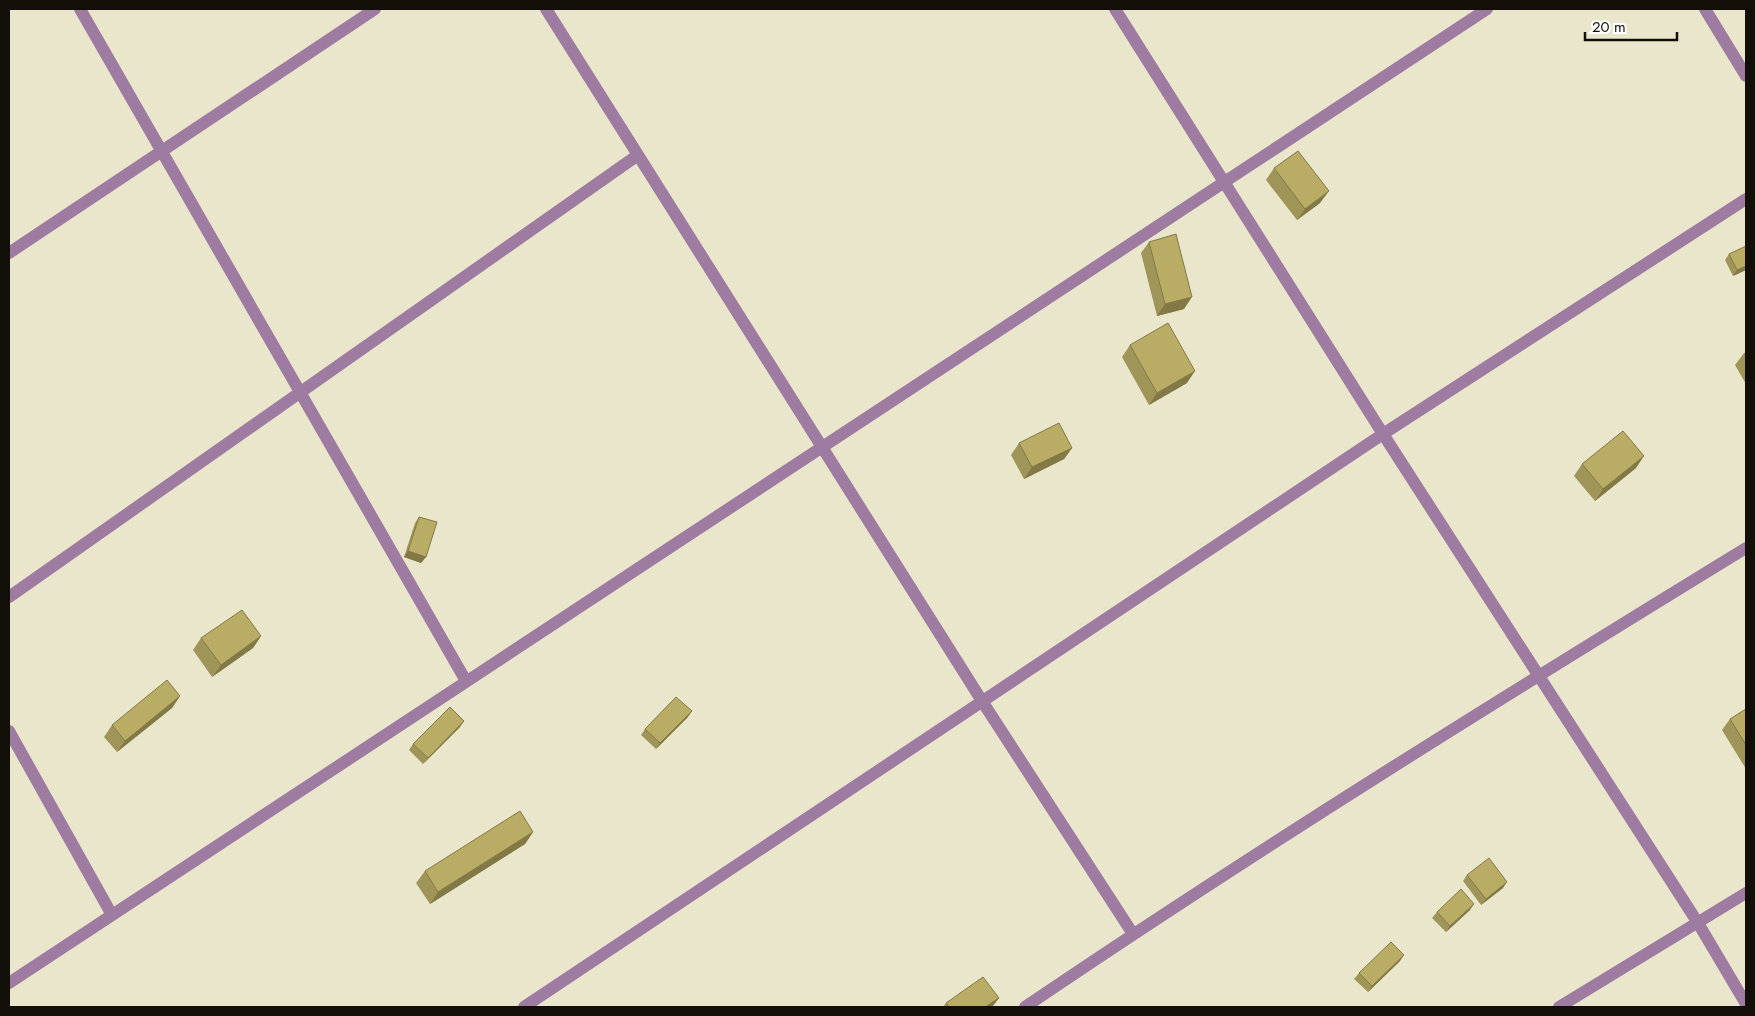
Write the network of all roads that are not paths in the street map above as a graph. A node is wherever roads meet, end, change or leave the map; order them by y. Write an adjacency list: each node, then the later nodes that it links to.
1 (80, 9): 8 (street)
2 (376, 9): 8 (street)
3 (546, 9): 9 (street)
4 (1115, 9): 10 (street)
5 (1487, 9): 10 (street)
6 (1705, 9): 7 (street)
7 (1746, 76)
8 (162, 151): 12 (street); 13 (street)
9 (638, 155): 13 (street); 15 (street)
10 (1224, 182): 14 (street); 15 (street)
11 (1746, 199): 14 (street)
12 (9, 253)
13 (300, 393): 17 (street); 19 (street)
14 (1383, 434): 18 (street); 20 (street)
15 (822, 447): 19 (street); 20 (street)
16 (1746, 548): 18 (street)
17 (9, 597)
18 (1540, 675): 24 (street); 25 (street)
19 (466, 681): 23 (street)
20 (982, 701): 25 (street); 28 (street)
21 (9, 731): 23 (street)
22 (1746, 893): 24 (street)
23 (112, 915): 26 (street)
24 (1698, 922): 27 (street); 30 (street)
25 (1133, 934): 29 (street)
26 (9, 983)
27 (1746, 1004)
28 (524, 1007)
29 (1026, 1007)
30 (1559, 1007)

